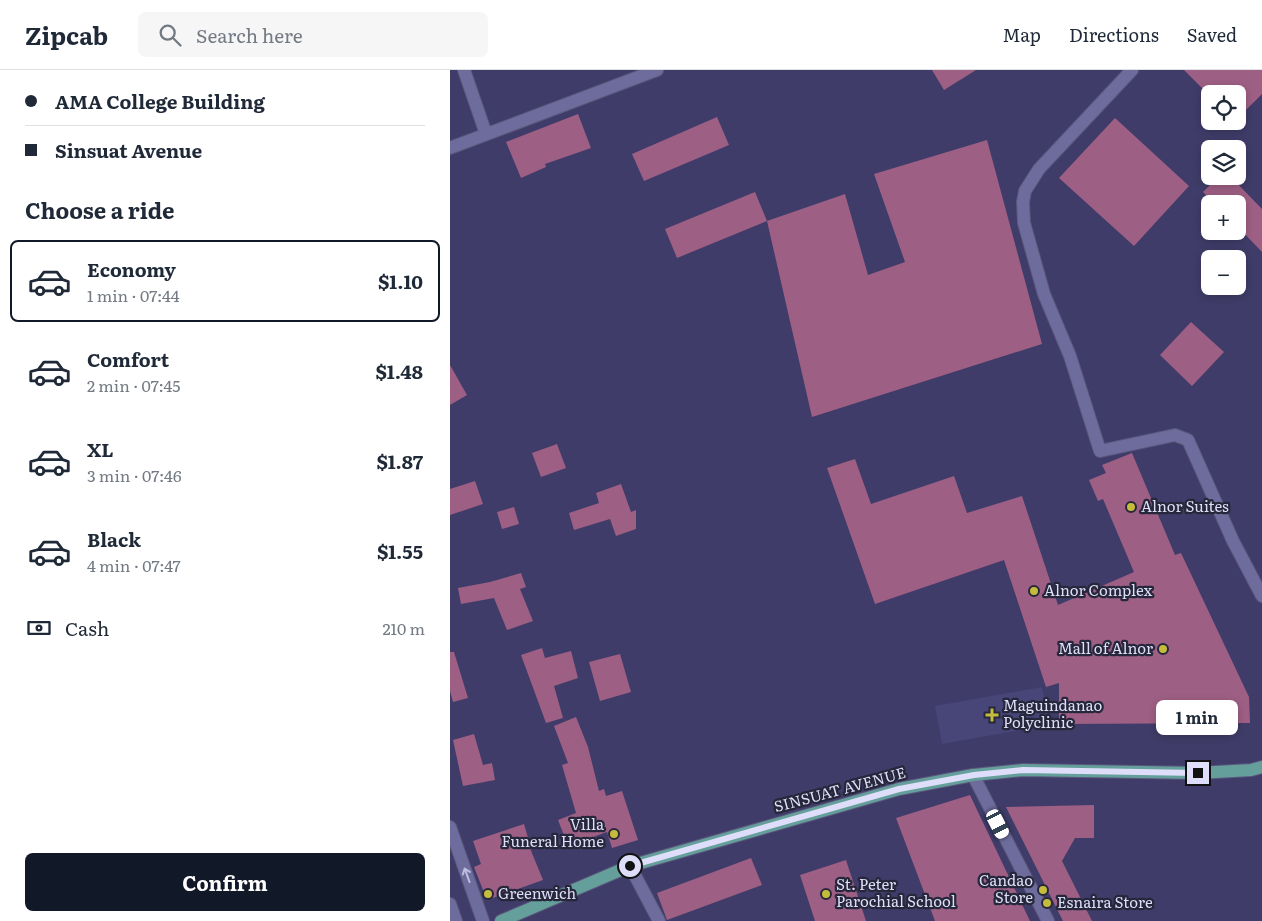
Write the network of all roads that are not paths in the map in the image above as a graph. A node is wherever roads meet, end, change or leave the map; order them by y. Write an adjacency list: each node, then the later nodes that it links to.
1 (464, 70): 4 (street)
2 (656, 70): 4 (street)
3 (1132, 70): 6 (street)
4 (486, 134): 5 (street)
5 (450, 148)
6 (1262, 596)
7 (1262, 767): 8 (main road, SINSUAT AVENUE)
8 (974, 775): 10 (main road, SINSUAT AVENUE); 16 (street)
9 (450, 827): 13 (street, one-way to 9)
10 (630, 866): 14 (main road, SINSUAT AVENUE); 15 (street)
11 (450, 904): 12 (street)
12 (456, 921)
13 (483, 921)
14 (501, 921)
15 (659, 921)
16 (1048, 921)

